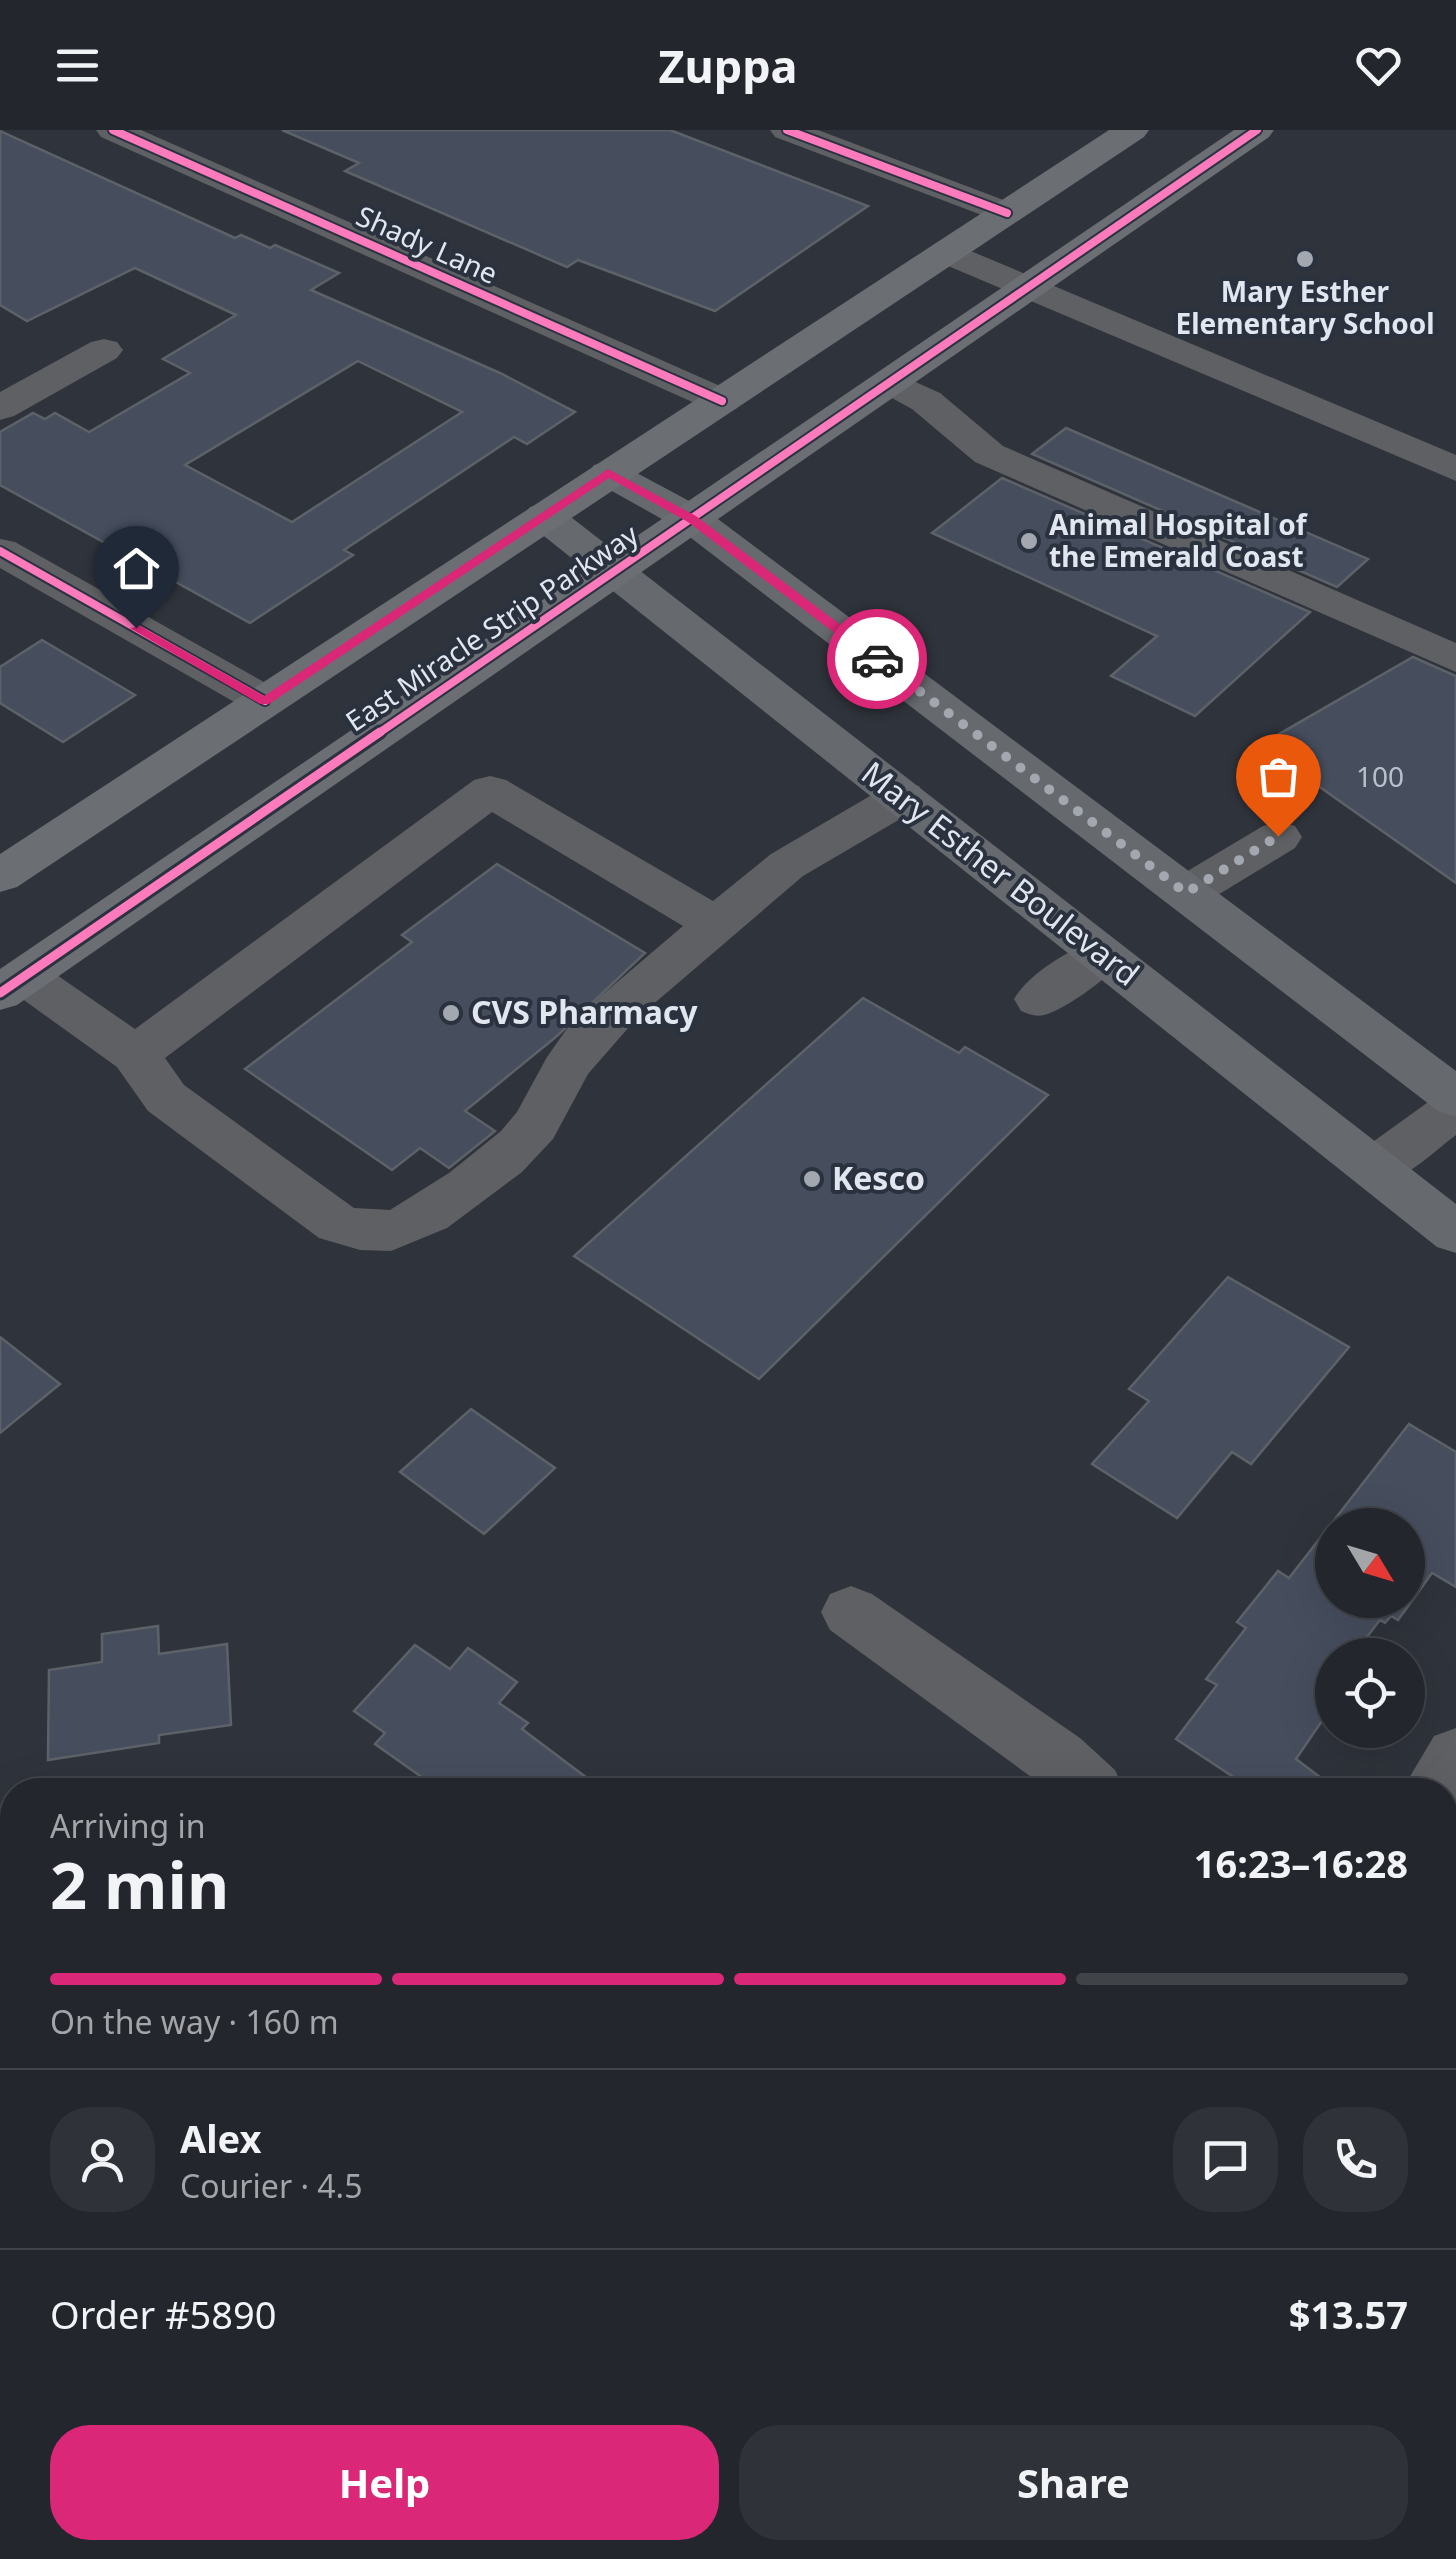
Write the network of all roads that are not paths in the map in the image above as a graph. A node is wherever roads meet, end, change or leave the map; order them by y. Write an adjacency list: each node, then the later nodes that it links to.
1 (114, 130): 10 (street, Shady Lane)
2 (788, 130): 5 (street)
3 (1132, 130): 5 (highway, East Miracle Strip Parkway)
4 (1256, 130): 7 (highway, East Miracle Strip Parkway)
5 (1007, 213): 6 (highway, East Miracle Strip Parkway)
6 (947, 252): 7 (street); 10 (highway, East Miracle Strip Parkway)
7 (1028, 287): 9 (highway, East Miracle Strip Parkway); 12 (street)
8 (104, 350): 11 (street)
9 (891, 382): 15 (highway, East Miracle Strip Parkway); 18 (street)
10 (722, 400): 13 (highway, East Miracle Strip Parkway)
11 (0, 408)
12 (1456, 469)
13 (608, 473): 14 (highway, East Miracle Strip Parkway); 15 (main road)
14 (544, 516): 17 (main road, Mary Esther Boulevard); 19 (highway, East Miracle Strip Parkway)
15 (692, 519): 17 (highway, East Miracle Strip Parkway); 23 (main road)
16 (0, 552): 19 (street)
17 (615, 571): 20 (main road, Mary Esther Boulevard); 26 (highway, East Miracle Strip Parkway)
18 (1456, 659)
19 (264, 701): 22 (highway, East Miracle Strip Parkway)
20 (903, 798): 24 (street); 25 (main road, Mary Esther Boulevard)
21 (1278, 836): 23 (street)
22 (0, 876)
23 (1186, 893): 29 (main road)
24 (716, 924): 28 (street); 28 (street)
25 (1102, 955): 27 (street); 31 (main road, Mary Esther Boulevard)
26 (12, 985): 28 (street)
27 (1038, 999)
28 (135, 1054)
29 (1456, 1098)
30 (1456, 1108): 31 (street)
31 (1374, 1168): 32 (main road, Mary Esther Boulevard)
32 (1456, 1233)
33 (850, 1612): 35 (street)
34 (1456, 1756): 36 (street)
35 (1080, 1778)
36 (1441, 1778)

